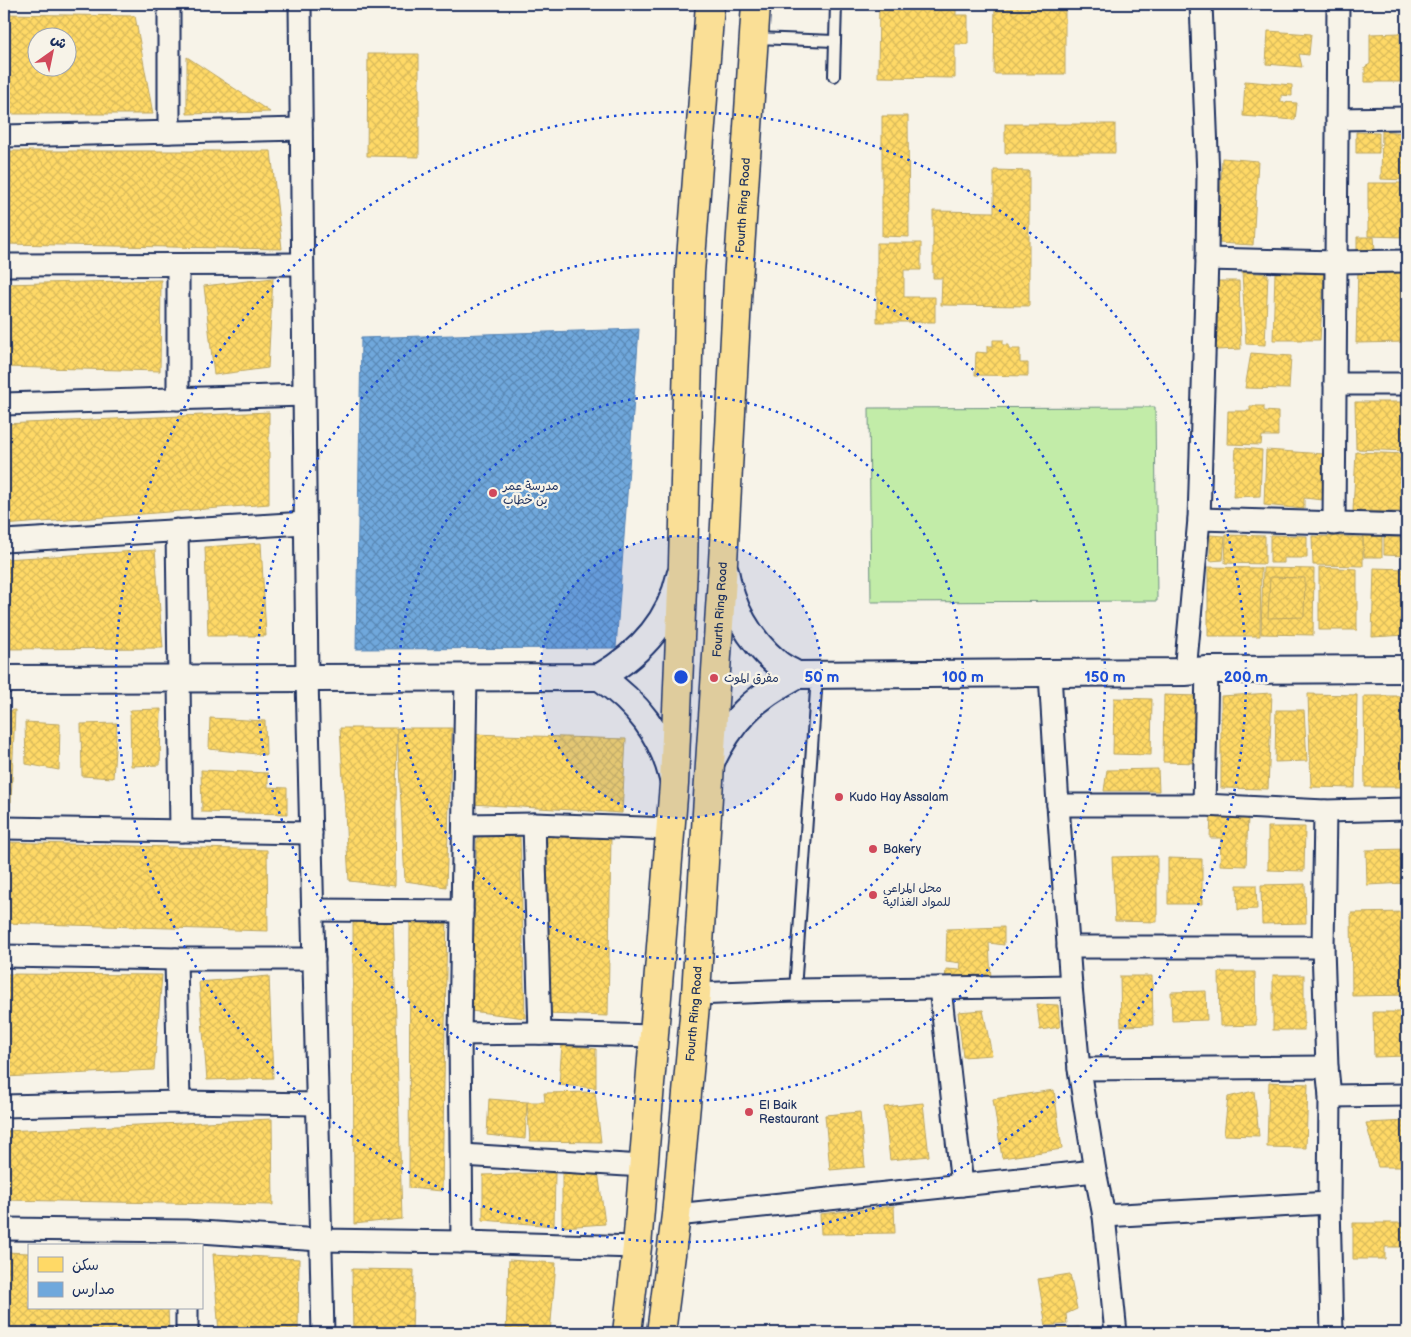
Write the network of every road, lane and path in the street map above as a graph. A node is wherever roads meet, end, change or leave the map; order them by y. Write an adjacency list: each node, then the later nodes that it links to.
1 (169, 4): 14 (street)
2 (300, 4): 13 (street)
3 (710, 4): 34 (main road)
4 (756, 4): 8 (main road, Fourth Ring Road)
5 (836, 4): 9 (lane)
6 (1201, 4): 16 (street)
7 (1338, 4): 12 (street)
8 (754, 38): 9 (lane); 33 (main road, Fourth Ring Road)
9 (835, 41): 10 (lane)
10 (834, 76)
11 (1407, 118): 12 (street)
12 (1337, 119): 18 (street)
13 (301, 129): 14 (street); 19 (street)
14 (169, 132): 15 (street)
15 (4, 136)
16 (1207, 259): 18 (street); 27 (street)
17 (1407, 261): 18 (street)
18 (1336, 262): 22 (street)
19 (302, 264): 21 (street); 24 (street)
20 (4, 265): 21 (street)
21 (178, 265): 25 (street)
22 (1335, 384): 23 (street); 29 (street)
23 (1407, 384)
24 (304, 395): 25 (street); 28 (street)
25 (178, 399): 26 (street)
26 (4, 404)
27 (1199, 519): 29 (street); 36 (street)
28 (305, 523): 31 (street); 42 (street)
29 (1334, 524): 30 (street)
30 (1407, 525)
31 (177, 530): 32 (street); 41 (street)
32 (4, 541)
33 (723, 562): 38 (street); 44 (main road, Fourth Ring Road)
34 (683, 564): 39 (street); 45 (main road)
35 (1407, 669): 36 (street)
36 (1196, 671): 37 (street); 47 (street)
37 (1050, 674): 38 (street); 46 (street)
38 (807, 675): 44 (street); 65 (lane)
39 (600, 676): 40 (street); 45 (street)
40 (466, 677): 42 (street); 51 (street)
41 (178, 678): 42 (street); 43 (street); 54 (street)
42 (307, 678): 55 (street)
43 (4, 679)
44 (710, 764): 66 (main road, Fourth Ring Road)
45 (674, 784): 53 (main road)
46 (1058, 805): 47 (street); 58 (street)
47 (1204, 805): 49 (street)
48 (1407, 809): 49 (street)
49 (1325, 811): 59 (street)
50 (534, 824): 51 (street); 53 (street); 67 (street)
51 (464, 825): 57 (street)
52 (4, 828): 54 (street)
53 (670, 828): 69 (main road)
54 (182, 831): 55 (street)
55 (311, 833): 56 (street)
56 (312, 910): 57 (street); 62 (street)
57 (462, 911): 68 (street)
58 (1068, 946): 59 (street); 63 (street)
59 (1322, 947): 70 (street)
60 (4, 956): 61 (street)
61 (176, 959): 62 (street); 74 (street)
62 (314, 959): 75 (street)
63 (1071, 986): 64 (street); 71 (street)
64 (940, 988): 65 (street); 80 (street)
65 (795, 990): 66 (street)
66 (696, 994): 82 (main road, Fourth Ring Road)
67 (540, 1033): 68 (street); 69 (street)
68 (460, 1034): 77 (street)
69 (654, 1036): 78 (main road)
70 (1327, 1067): 71 (street); 73 (street)
71 (1079, 1069): 79 (street)
72 (1407, 1095): 73 (street)
73 (1330, 1096): 81 (street)
74 (179, 1102): 75 (street); 76 (street)
75 (317, 1104): 86 (street)
76 (4, 1106)
77 (462, 1155): 78 (street); 87 (street)
78 (643, 1166): 88 (main road)
79 (1095, 1171): 80 (street); 83 (street)
80 (962, 1185): 82 (street)
81 (1329, 1203): 83 (street); 95 (street)
82 (676, 1215): 93 (main road, Fourth Ring Road)
83 (1104, 1216): 94 (street)
84 (4, 1229): 85 (street)
85 (186, 1238): 86 (street)
86 (320, 1240): 87 (street); 91 (street)
87 (462, 1242): 88 (street)
88 (636, 1247): 92 (main road)
89 (186, 1310): 90 (street)
90 (187, 1333)
91 (322, 1333)
92 (627, 1333)
93 (661, 1333)
94 (1116, 1333)
95 (1332, 1333)

